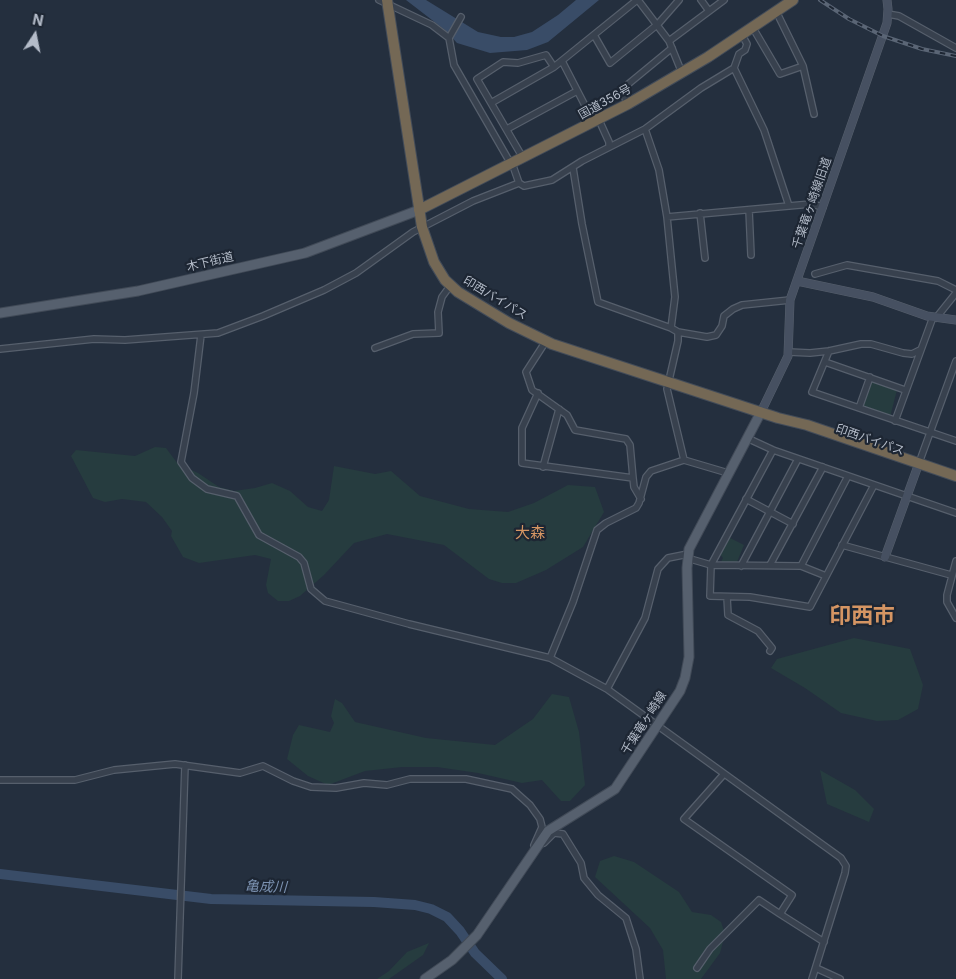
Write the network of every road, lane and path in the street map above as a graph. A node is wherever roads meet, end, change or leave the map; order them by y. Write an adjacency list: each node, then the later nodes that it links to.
1 (638, 0): 12 (street); 14 (street)
2 (679, 0): 12 (street)
3 (701, 0): 8 (street)
4 (724, 0): 8 (street)
5 (793, 0): 9 (highway, 国道356号)
6 (887, 0): 10 (street, 千葉竜ヶ崎線旧道)
7 (384, 1): 16 (street); 39 (highway, 印西バイパス)
8 (709, 11): 17 (street)
9 (776, 11): 13 (highway, 国道356号); 21 (street)
10 (888, 14): 19 (street); 38 (street, 千葉竜ヶ崎線旧道)
11 (461, 17): 16 (street)
12 (658, 24): 14 (street); 17 (street)
13 (753, 28): 15 (highway, 国道356号); 21 (street)
14 (594, 35): 20 (street)
15 (742, 35): 23 (street); 24 (highway, 国道356号)
16 (449, 38): 34 (street)
17 (669, 41): 18 (street)
18 (672, 48): 24 (street); 27 (street)
19 (956, 48)
20 (562, 61): 22 (street); 25 (street)
21 (803, 66): 28 (street)
22 (554, 67): 26 (street); 26 (street)
23 (734, 68): 31 (street); 37 (street)
24 (682, 73): 27 (highway, 国道356号)
25 (577, 91): 29 (street); 30 (street)
26 (491, 103): 30 (street)
27 (628, 104): 29 (highway, 国道356号)
28 (814, 114)
29 (596, 122): 32 (street); 33 (highway, 国道356号)
30 (507, 129): 33 (street)
31 (645, 129): 32 (street); 42 (street)
32 (609, 147): 35 (street)
33 (523, 158): 34 (highway, 国道356号)
34 (512, 164): 36 (street); 39 (highway, 国道356号)
35 (574, 168): 36 (street); 54 (street)
36 (519, 182): 43 (street)
37 (789, 206): 38 (street); 40 (street)
38 (823, 207): 47 (street, 千葉竜ヶ崎線旧道)
39 (419, 210): 43 (highway, 印西バイパス); 51 (main road, 木下街道)
40 (749, 210): 41 (street); 44 (street)
41 (700, 213): 42 (street); 45 (street)
42 (667, 216): 54 (street)
43 (422, 227): 48 (highway, 印西バイパス); 56 (street)
44 (751, 254)
45 (704, 258)
46 (815, 274): 49 (street)
47 (797, 281): 50 (street, 千葉竜ヶ崎線旧道); 52 (street)
48 (450, 286): 57 (highway, 印西バイパス); 58 (street)
49 (956, 291): 52 (street)
50 (790, 300): 55 (street); 62 (street, 千葉竜ヶ崎線旧道)
51 (0, 313)
52 (934, 318): 53 (street); 60 (street)
53 (956, 320)
54 (671, 328): 55 (street)
55 (678, 332): 66 (street)
56 (201, 335): 59 (street); 107 (street)
57 (546, 341): 66 (highway, 印西バイパス); 68 (street)
58 (375, 348)
59 (0, 349)
60 (920, 350): 61 (street); 67 (street)
61 (829, 351): 62 (street); 64 (street)
62 (789, 352): 71 (street, 千葉竜ヶ崎線旧道)
63 (956, 360): 73 (street)
64 (825, 362): 65 (street); 69 (street)
65 (870, 377): 67 (street); 69 (street)
66 (668, 382): 71 (highway, 印西バイパス); 78 (street)
67 (906, 390): 72 (street)
68 (538, 393): 70 (street); 80 (street)
69 (859, 408): 72 (street)
70 (559, 409): 80 (street); 85 (street)
71 (760, 412): 74 (main road, 千葉竜ヶ崎線); 79 (highway, 印西バイパス)
72 (896, 420): 73 (street)
73 (930, 433): 75 (street); 79 (street)
74 (747, 438): 76 (street); 82 (main road, 千葉竜ヶ崎線)
75 (956, 441)
76 (772, 450): 77 (street); 90 (street)
77 (798, 459): 81 (street); 91 (street)
78 (684, 460): 82 (street); 89 (street)
79 (918, 466): 84 (highway, 印西バイパス); 86 (highway, 印西バイパス); 88 (street)
80 (543, 467): 85 (street)
81 (823, 467): 83 (street); 93 (street)
82 (728, 473): 95 (main road, 千葉竜ヶ崎線)
83 (848, 476): 87 (street); 101 (street)
84 (956, 476)
85 (634, 478): 89 (street)
86 (956, 483)
87 (874, 485): 88 (street); 94 (street)
88 (908, 496): 92 (street); 96 (street)
89 (641, 499): 107 (street)
90 (746, 499): 91 (street); 98 (street)
91 (769, 511): 93 (street); 100 (street)
92 (956, 513)
93 (793, 524): 99 (street)
94 (842, 545): 96 (street); 102 (street)
95 (688, 556): 98 (street); 108 (street); 109 (main road, 千葉竜ヶ崎線)
96 (885, 557): 103 (street)
97 (956, 561): 103 (street)
98 (711, 565): 100 (street); 104 (street)
99 (770, 565): 100 (street); 101 (street)
100 (741, 566)
101 (800, 566): 102 (street)
102 (826, 576): 104 (street)
103 (951, 576): 105 (street)
104 (727, 597): 106 (street)
105 (956, 618)
106 (770, 651)
107 (550, 658): 108 (street)
108 (608, 689): 109 (street)
109 (658, 726): 111 (street); 113 (main road, 千葉竜ヶ崎線)
110 (185, 765): 112 (street); 113 (street); 118 (street)
111 (724, 774): 114 (street); 115 (street)
112 (0, 780)
113 (540, 843): 119 (main road, 千葉竜ヶ崎線); 120 (street)
114 (780, 914): 115 (street); 116 (street)
115 (824, 942): 117 (street)
116 (697, 968)
117 (816, 968): 121 (street); 122 (street)
118 (178, 979)
119 (426, 979)
120 (640, 979)
121 (812, 979)
122 (840, 979)

